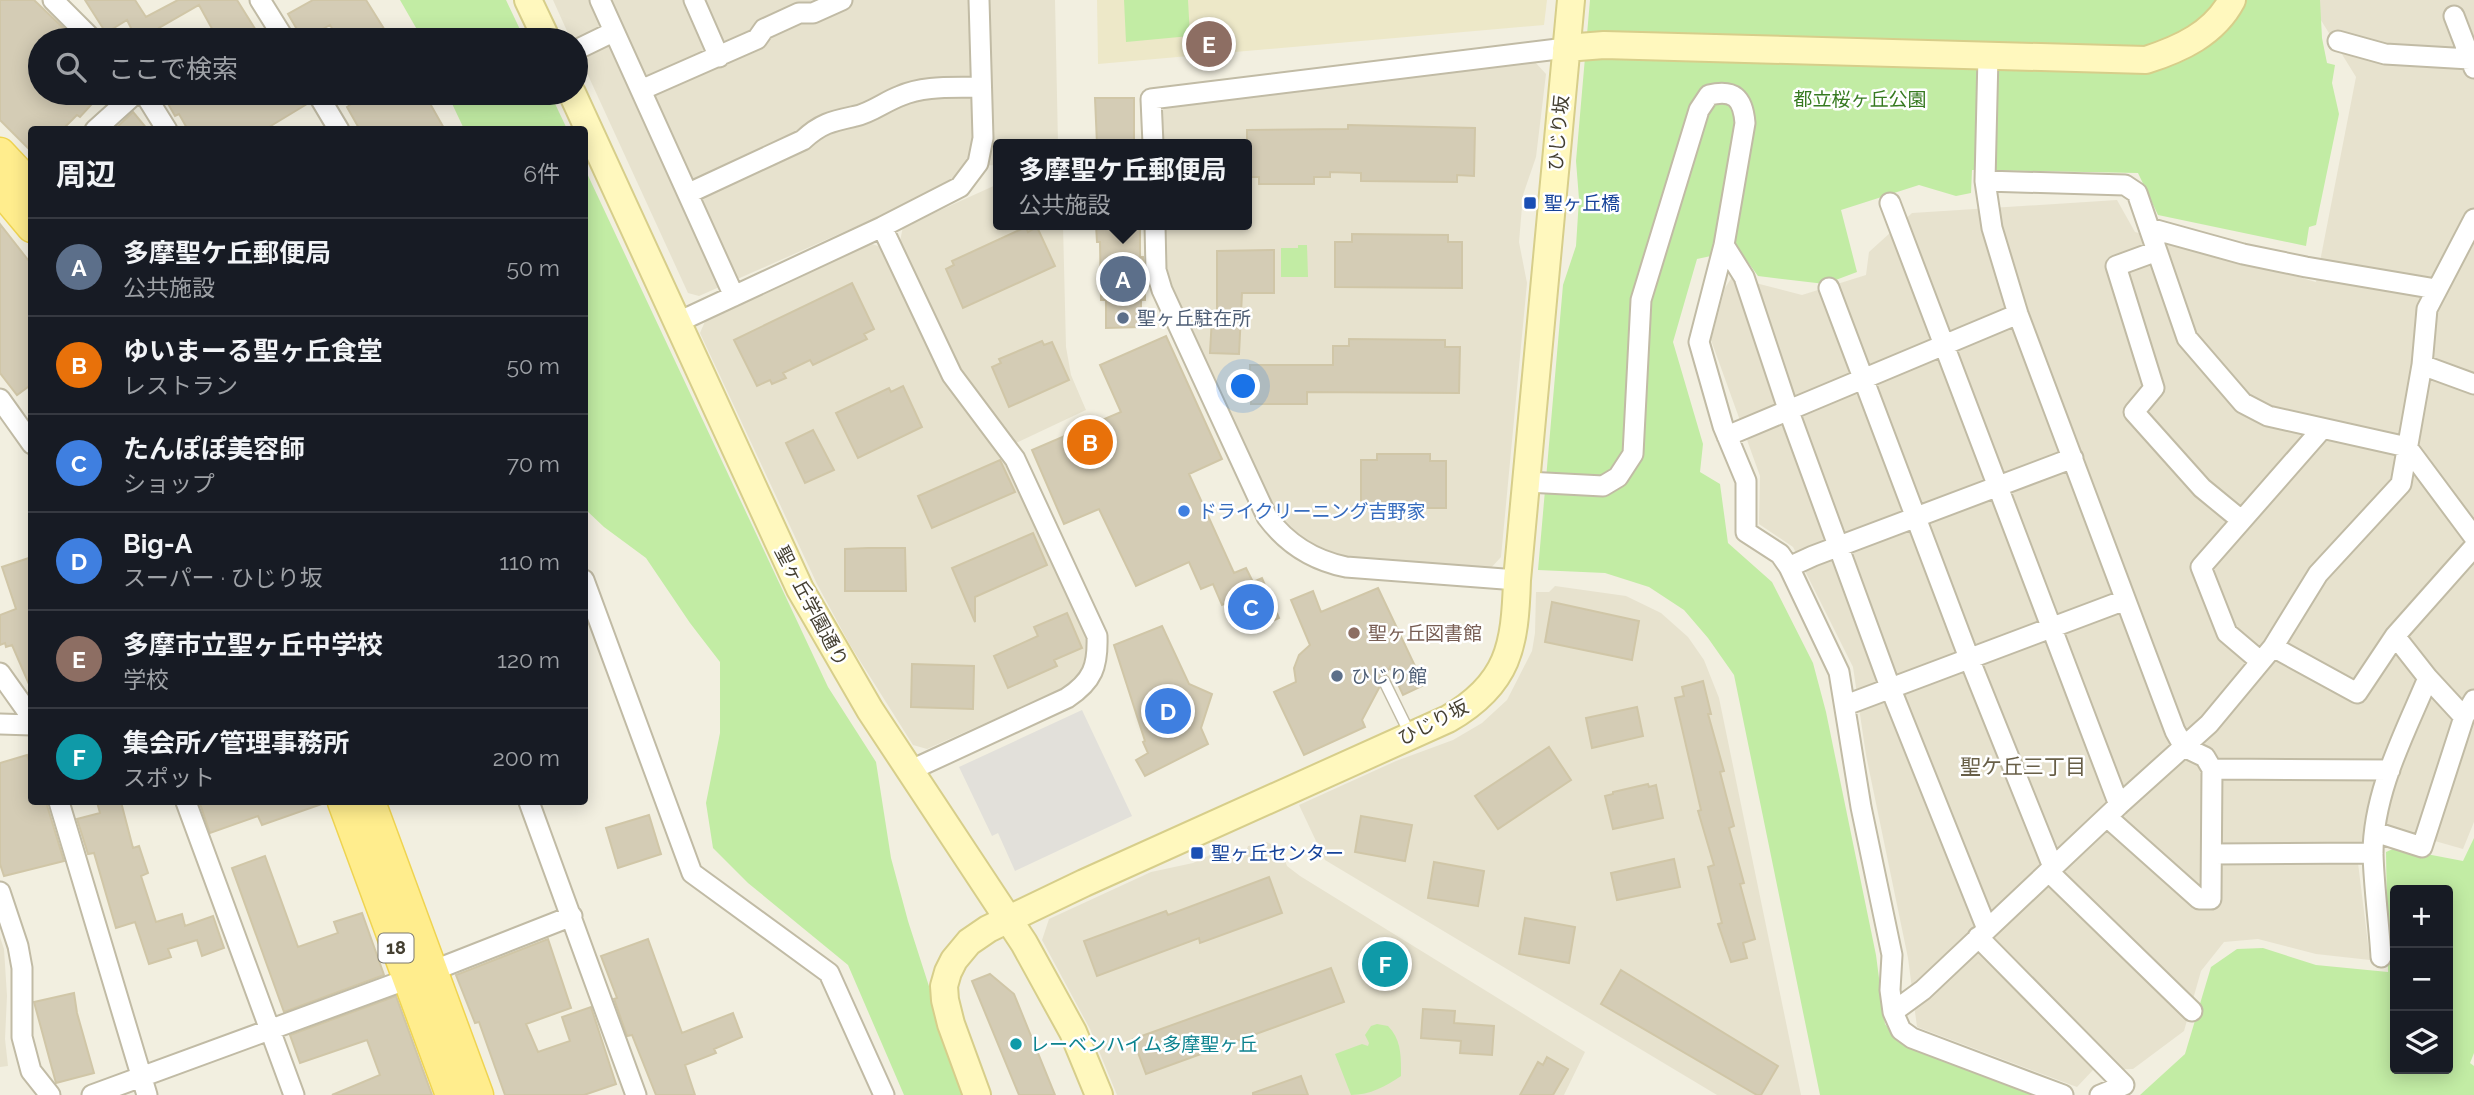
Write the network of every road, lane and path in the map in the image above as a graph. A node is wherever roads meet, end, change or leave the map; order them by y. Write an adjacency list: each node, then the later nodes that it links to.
1 (52, 0): 11 (street)
2 (260, 0): 12 (street)
3 (528, 0): 13 (street)
4 (600, 0): 14 (street)
5 (694, 0): 19 (street)
6 (842, 0): 19 (street)
7 (979, 0): 21 (street)
8 (1571, 0): 17 (street, ひじり坂)
9 (2232, 0): 18 (street)
10 (2454, 16): 20 (street)
11 (81, 28)
12 (278, 28)
13 (541, 28)
14 (613, 32): 16 (street); 22 (street)
15 (2338, 41): 20 (street)
16 (588, 44)
17 (1566, 48): 18 (street); 32 (street); 62 (street, ひじり坂)
18 (1988, 56): 34 (street)
19 (719, 57): 22 (street)
20 (2472, 64)
21 (981, 87): 35 (street); 40 (street)
22 (641, 90): 35 (street)
23 (123, 105): 27 (street)
24 (151, 105): 28 (street)
25 (324, 105): 29 (street)
26 (577, 105): 30 (street, 聖ヶ丘学園通り)
27 (99, 126)
28 (165, 126)
29 (337, 126)
30 (587, 126)
31 (588, 128): 50 (street, 聖ヶ丘学園通り)
32 (1153, 139)
33 (0, 153): 36 (main road)
34 (1985, 181): 41 (street); 49 (street)
35 (689, 193): 48 (street)
36 (18, 194): 38 (main road)
37 (1890, 203): 51 (street)
38 (28, 218)
39 (2474, 219): 43 (street)
40 (882, 227): 48 (street); 91 (street)
41 (2149, 228): 45 (street); 47 (street)
42 (1155, 230): 70 (street)
43 (2468, 242): 47 (street)
44 (1724, 245): 56 (street); 58 (street); 62 (street)
45 (2157, 251): 57 (street); 65 (street)
46 (1829, 288): 53 (street)
47 (2436, 289): 52 (street)
48 (734, 296): 50 (street)
49 (2018, 314): 51 (street); 61 (street)
50 (676, 323): 91 (street, 聖ヶ丘学園通り)
51 (1943, 345): 53 (street); 63 (street)
52 (2422, 365): 54 (street); 60 (street)
53 (1862, 378): 56 (street); 64 (street)
54 (2474, 384)
55 (0, 400): 59 (street)
56 (1788, 409): 58 (street); 67 (street)
57 (2322, 429): 60 (street); 65 (street)
58 (1727, 436): 69 (street)
59 (28, 438)
60 (2407, 447): 66 (street); 76 (street)
61 (2073, 458): 63 (street); 71 (street)
62 (1527, 482): 70 (street, ひじり坂)
63 (1997, 487): 64 (street); 74 (street)
64 (1916, 517): 67 (street); 77 (street)
65 (2241, 520): 76 (street)
66 (2474, 537)
67 (1839, 547): 69 (street); 81 (street)
68 (2474, 547): 75 (street)
69 (1789, 567): 82 (street)
70 (1517, 580): 87 (street, ひじり坂)
71 (2125, 600): 74 (street); 88 (street)
72 (588, 602): 73 (street)
73 (592, 623): 118 (street)
74 (2050, 628): 77 (street); 97 (street)
75 (2395, 636): 76 (street); 79 (street)
76 (2267, 654): 88 (street)
77 (1969, 658): 81 (street); 101 (street)
78 (0, 673): 84 (street)
79 (2428, 678): 83 (street); 90 (street)
80 (1384, 681): 87 (lane)
81 (1890, 687): 82 (street); 105 (street)
82 (1846, 705): 108 (street)
83 (2469, 708): 98 (street)
84 (28, 713)
85 (0, 724): 86 (street)
86 (28, 725)
87 (1410, 735): 104 (street, ひじり坂)
88 (2184, 747): 89 (street); 97 (street)
89 (2212, 769): 90 (street); 100 (street)
90 (2390, 770): 98 (street)
91 (909, 771): 104 (street, 聖ヶ丘学園通り)
92 (60, 805): 111 (street)
93 (187, 805): 110 (street)
94 (344, 805): 107 (main road, 18)
95 (371, 805): 107 (main road, 18)
96 (530, 805): 103 (street)
97 (2113, 811): 100 (street); 101 (street)
98 (2375, 832): 99 (street)
99 (2373, 853): 100 (street); 106 (street)
100 (2213, 854)
101 (2051, 869): 105 (street); 109 (street)
102 (0, 892): 112 (street)
103 (572, 916): 107 (street); 117 (street)
104 (1008, 919): 119 (street, ひじり坂); 120 (street, 聖ヶ丘学園通り)
105 (1982, 933): 108 (street); 122 (street)
106 (2381, 957)
107 (420, 975): 110 (street); 115 (main road, 18); 116 (main road, 18)
108 (1893, 1012): 121 (street)
109 (2192, 1012)
110 (270, 1029): 111 (street); 114 (street)
111 (144, 1086): 113 (street)
112 (50, 1095)
113 (92, 1095)
114 (295, 1095)
115 (451, 1095)
116 (478, 1095)
117 (636, 1095)
118 (884, 1095)
119 (977, 1095)
120 (1098, 1095)
121 (2063, 1095)
122 (2100, 1095)

